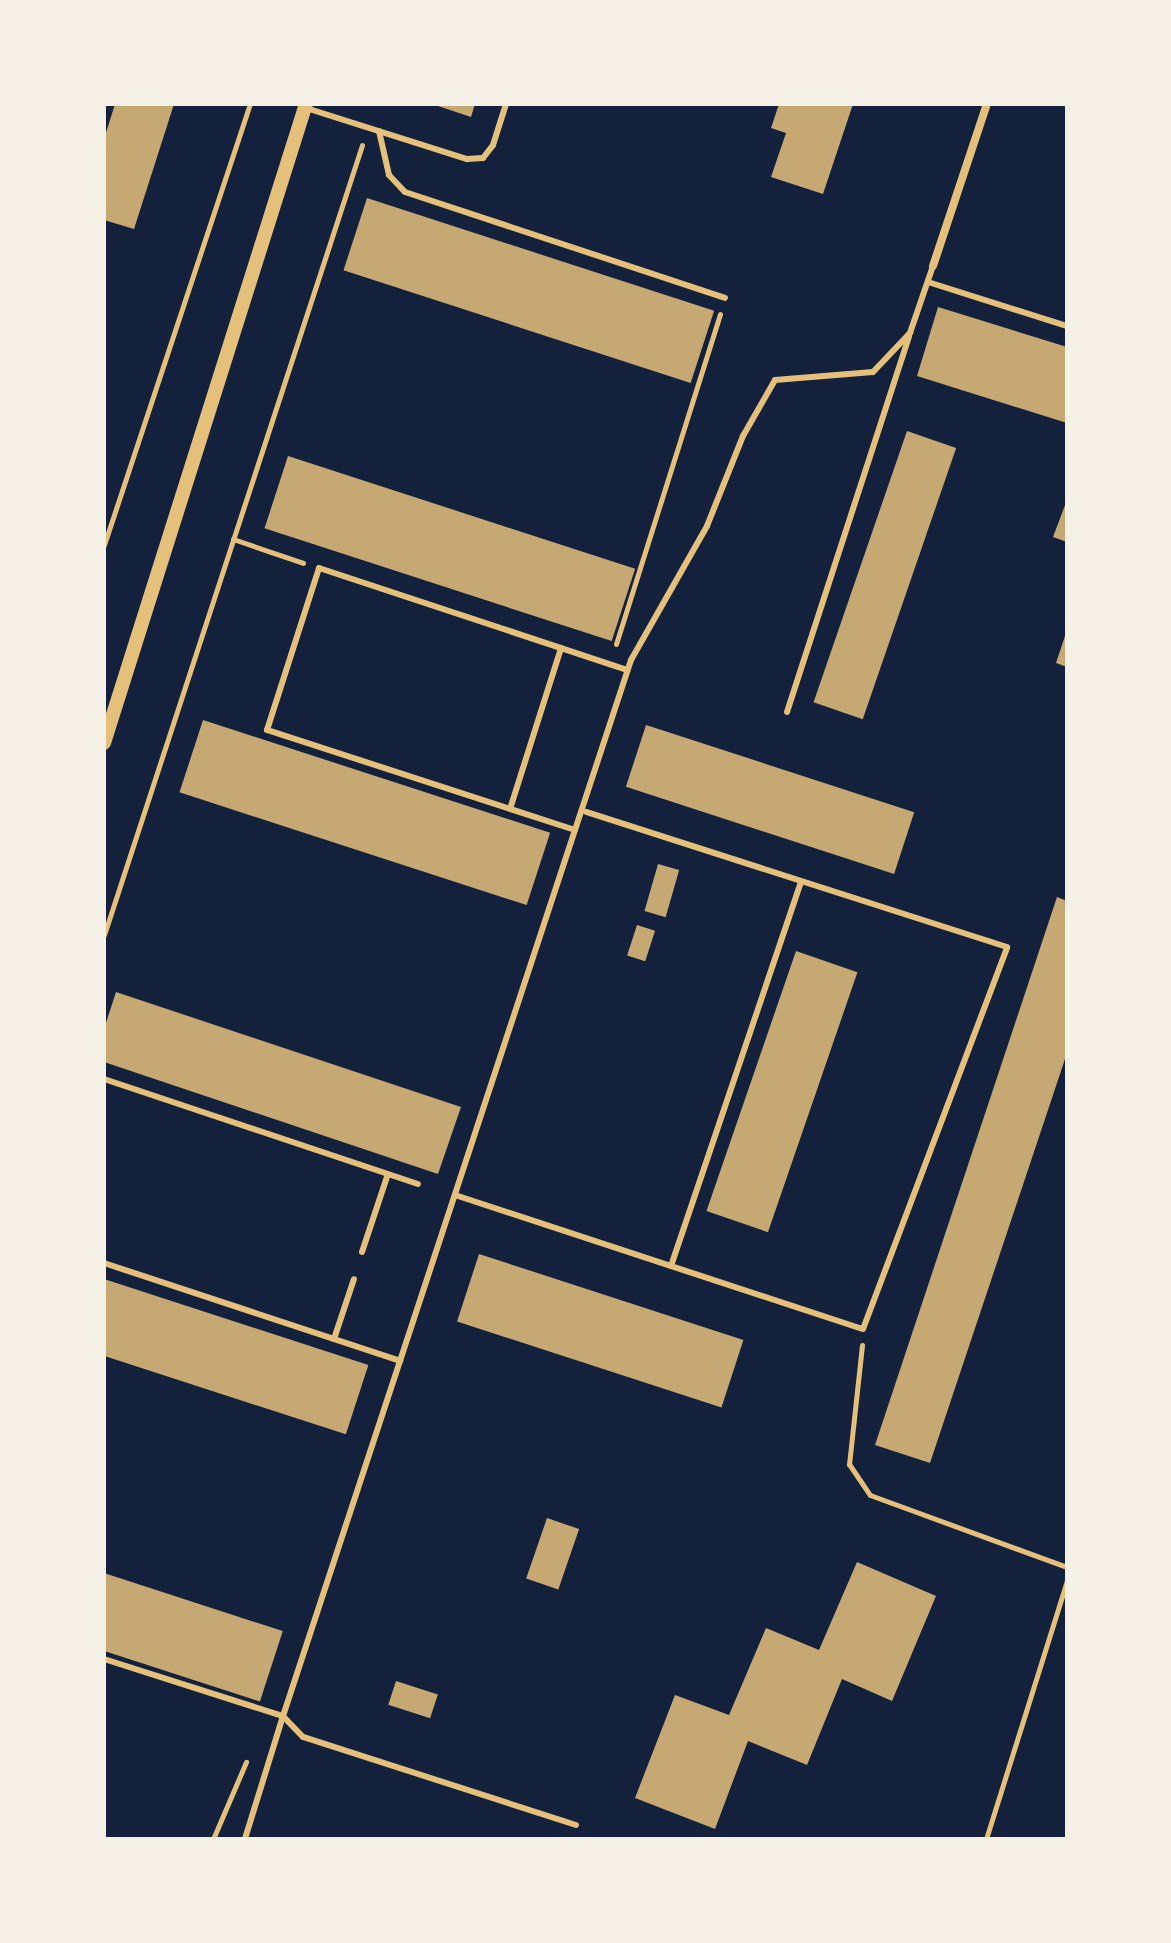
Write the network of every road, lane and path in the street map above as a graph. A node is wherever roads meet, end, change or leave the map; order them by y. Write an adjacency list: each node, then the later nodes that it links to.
1 (250, 104): 12 (path)
2 (506, 104): 6 (lane)
3 (987, 104): 7 (lane)
4 (306, 106): 5 (lane); 17 (street)
5 (368, 128): 6 (lane); 11 (path)
6 (379, 131): 8 (lane)
7 (928, 282): 9 (lane); 10 (lane)
8 (725, 298)
9 (1067, 326)
10 (910, 333): 15 (lane); 16 (lane)
11 (233, 539): 13 (path); 22 (path)
12 (104, 545)
13 (319, 568): 14 (lane); 18 (lane)
14 (561, 648): 15 (lane); 18 (lane)
15 (628, 670): 19 (lane)
16 (787, 712)
17 (104, 743)
18 (510, 809): 20 (lane)
19 (586, 812): 20 (lane); 21 (lane)
20 (575, 830): 26 (lane)
21 (801, 883): 29 (lane); 31 (lane)
22 (104, 935)
23 (104, 1079): 24 (lane)
24 (387, 1177): 25 (lane); 27 (lane)
25 (418, 1184)
26 (455, 1195): 29 (lane); 33 (lane)
27 (362, 1252)
28 (104, 1263): 32 (lane)
29 (671, 1266): 31 (lane)
30 (354, 1279): 32 (lane)
31 (863, 1329): 34 (path)
32 (334, 1339): 33 (lane)
33 (400, 1361): 37 (lane)
34 (1067, 1567)
35 (1067, 1581): 40 (path)
36 (104, 1659): 37 (lane)
37 (283, 1716): 38 (lane); 39 (lane)
38 (576, 1825)
39 (245, 1839)
40 (986, 1839)

